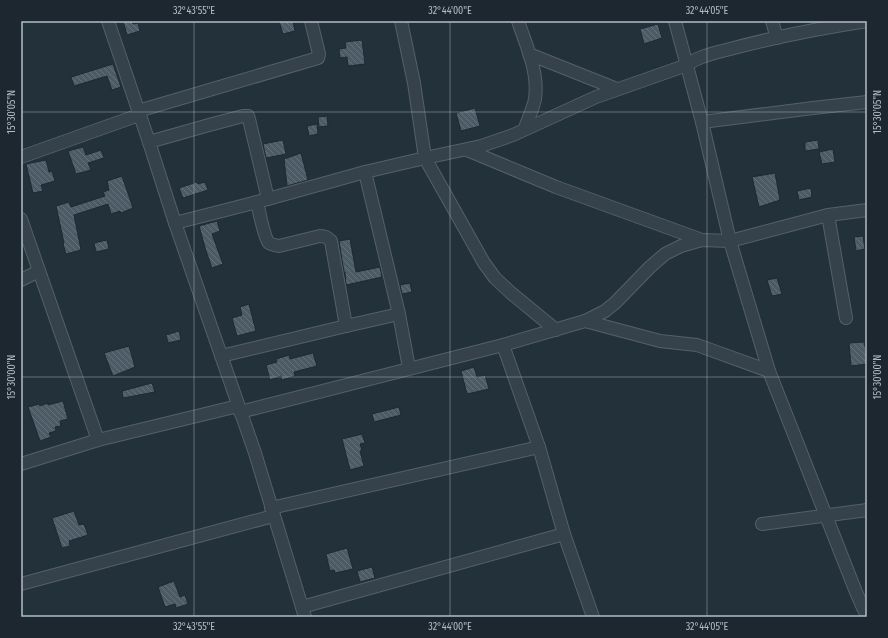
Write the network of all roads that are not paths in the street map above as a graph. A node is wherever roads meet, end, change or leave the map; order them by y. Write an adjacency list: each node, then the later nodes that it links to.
1 (108, 21): 13 (street)
2 (311, 21): 13 (street)
3 (401, 21): 19 (street)
4 (518, 21): 9 (street)
5 (675, 21): 10 (street)
6 (772, 21): 8 (street)
7 (867, 21): 8 (street)
8 (777, 38): 10 (street)
9 (529, 54): 11 (street); 15 (street)
10 (686, 65): 11 (street); 14 (street)
11 (617, 89): 15 (street)
12 (867, 102): 14 (street)
13 (138, 113): 16 (street); 18 (street)
14 (702, 122): 27 (street)
15 (526, 128): 17 (street)
16 (149, 142): 21 (street); 25 (street)
17 (467, 150): 19 (street); 26 (street)
18 (21, 157)
19 (425, 158): 20 (street); 34 (street)
20 (365, 172): 21 (street); 30 (street)
21 (263, 200): 25 (street); 33 (street)
22 (867, 210): 23 (street)
23 (828, 215): 27 (street); 31 (street)
24 (21, 219): 28 (street)
25 (175, 223): 36 (street)
26 (702, 240): 27 (street); 32 (street)
27 (730, 241): 38 (street)
28 (39, 271): 29 (street); 40 (street)
29 (21, 280)
30 (399, 314): 33 (street); 37 (street)
31 (846, 318)
32 (585, 321): 34 (street); 38 (street)
33 (346, 326): 36 (street)
34 (556, 330): 35 (street)
35 (502, 345): 37 (street); 41 (street)
36 (221, 356): 39 (street)
37 (409, 368): 39 (street)
38 (769, 371): 45 (street)
39 (239, 409): 40 (street); 44 (street)
40 (98, 440): 42 (street)
41 (539, 447): 44 (street); 47 (street)
42 (21, 464)
43 (867, 510): 45 (street)
44 (272, 512): 48 (street); 50 (street)
45 (825, 516): 46 (street); 49 (street)
46 (762, 524)
47 (564, 534): 50 (street); 51 (street)
48 (21, 584)
49 (867, 610)
50 (303, 612)
51 (593, 617)

